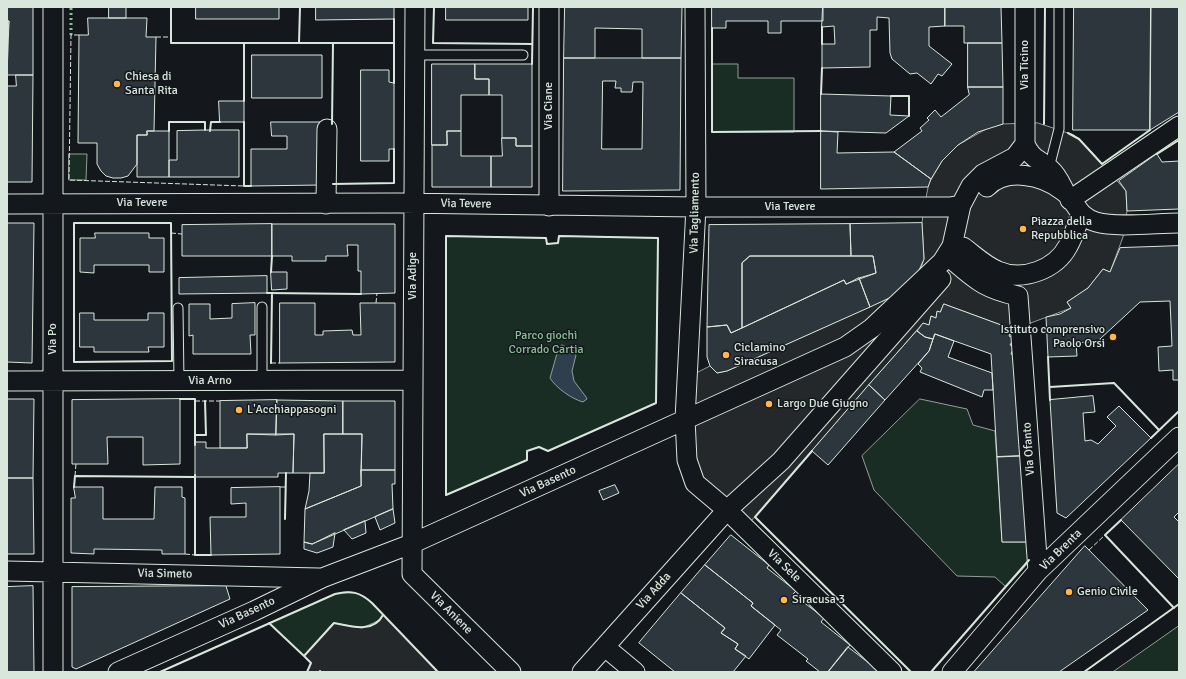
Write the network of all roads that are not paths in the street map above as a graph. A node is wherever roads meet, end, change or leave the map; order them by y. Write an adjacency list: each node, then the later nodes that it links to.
1 (53, 7): 14 (street, Via Po)
2 (415, 7): 7 (street, Via Adige)
3 (549, 7): 19 (street, Via Ciane)
4 (695, 7): 20 (street, Via Tagliamento)
5 (1025, 7): 11 (street, Via Ticino)
6 (1059, 7): 12 (lane)
7 (414, 54): 8 (lane); 17 (street, Via Adige)
8 (523, 55)
9 (1179, 126): 13 (street)
10 (326, 130): 16 (street)
11 (1025, 144): 12 (street); 18 (street, Via Basento)
12 (1049, 168): 13 (street)
13 (1072, 202): 21 (street); 22 (street); 22 (street)
14 (53, 203): 15 (street, Via Tevere); 16 (street, Via Tevere); 30 (street, Via Po)
15 (7, 204)
16 (326, 204): 17 (street, Via Tevere)
17 (414, 204): 19 (street, Via Tevere); 28 (street, Via Adige)
18 (961, 205): 20 (street, Via Tevere); 25 (street, Via Basento)
19 (548, 206): 20 (street, Via Tevere)
20 (696, 207): 32 (street, Via Tagliamento)
21 (1179, 223)
22 (959, 254): 26 (street, Via Adda); 38 (street, Via Ofanto)
23 (262, 307): 27 (lane)
24 (178, 308): 31 (lane)
25 (855, 340): 26 (street); 32 (street, Via Basento)
26 (868, 363): 34 (street, Via Adda)
27 (262, 380): 28 (street, Via Arno); 31 (street, Via Arno)
28 (412, 380): 35 (street, Via Adige)
29 (7, 381): 30 (street, Via Arno)
30 (53, 381): 31 (street, Via Arno); 39 (street, Via Po)
31 (179, 381)
32 (685, 419): 34 (street, Via Tagliamento); 35 (street, Via Basento)
33 (1179, 437): 38 (street, Via Brenta)
34 (727, 510): 42 (street, Via Adda); 48 (street, Via Sele)
35 (411, 544): 36 (street, Via Basento); 40 (street)
36 (378, 557): 40 (street, Via Aniene); 41 (street, Via Basento)
37 (7, 571): 39 (street, Via Simeto)
38 (1038, 571): 49 (street, Via Brenta)
39 (53, 572): 41 (street, Via Simeto); 43 (street, Via Po)
40 (412, 574): 45 (street, Via Aniene)
41 (322, 578): 44 (street, Via Basento)
42 (605, 647): 46 (street, Via Adda); 47 (street)
43 (53, 672)
44 (118, 672)
45 (511, 672)
46 (582, 672)
47 (635, 672)
48 (892, 672)
49 (952, 672)

